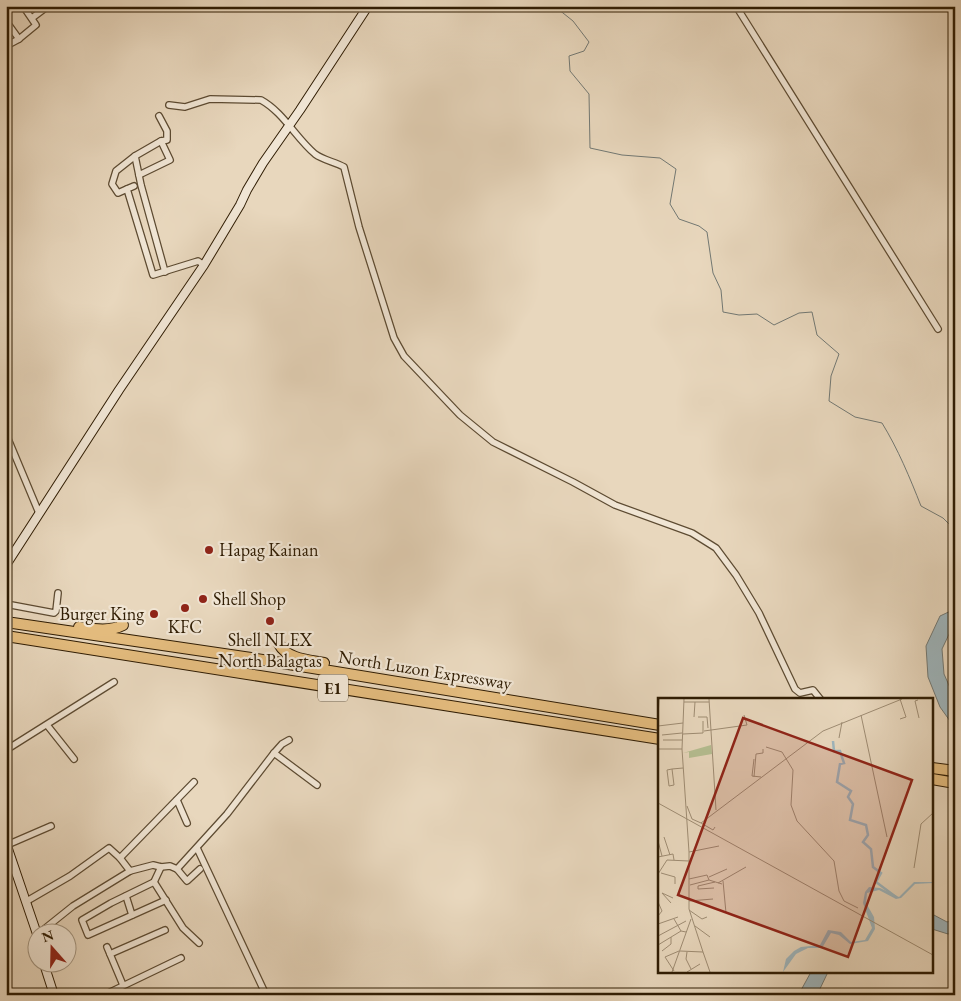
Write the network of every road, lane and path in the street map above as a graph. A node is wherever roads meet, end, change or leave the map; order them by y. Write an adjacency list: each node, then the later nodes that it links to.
1 (23, 6): 5 (street)
2 (48, 6): 5 (street)
3 (368, 6): 11 (street)
4 (736, 6): 19 (street)
5 (32, 18): 7 (street)
6 (6, 20): 7 (street)
7 (19, 40): 8 (street)
8 (6, 46)
9 (169, 105): 11 (street)
10 (159, 116): 12 (street)
11 (289, 125): 17 (street); 31 (street)
12 (161, 141): 13 (street); 14 (street)
13 (135, 156): 14 (street); 16 (street)
14 (139, 175): 18 (street)
15 (134, 186): 16 (street)
16 (127, 189): 18 (street)
17 (204, 265): 18 (street); 21 (street)
18 (165, 272)
19 (938, 329)
20 (6, 434): 21 (street)
21 (39, 513): 22 (street)
22 (6, 565)
23 (58, 593): 24 (street)
24 (6, 604)
25 (6, 620): 26 (highway); 30 (highway, North Luzon Expressway / E1)
26 (122, 625)
27 (6, 636): 34 (highway, North Luzon Expressway / E1)
28 (278, 644): 30 (highway)
29 (114, 682): 32 (street)
30 (437, 688): 33 (highway, North Luzon Expressway / E1)
31 (819, 698)
32 (48, 725): 36 (street); 38 (street)
33 (658, 725)
34 (658, 739)
35 (289, 740): 37 (street)
36 (6, 750)
37 (274, 753): 44 (street); 49 (street)
38 (74, 759)
39 (934, 768): 40 (highway)
40 (955, 771)
41 (934, 779): 43 (highway)
42 (194, 782): 45 (street)
43 (955, 783)
44 (317, 785)
45 (177, 800): 46 (street); 50 (street)
46 (187, 823)
47 (51, 826): 48 (street)
48 (7, 844): 58 (street)
49 (196, 848): 52 (street); 71 (street)
50 (120, 858): 54 (street); 58 (street)
51 (161, 867): 52 (street); 54 (street); 55 (street)
52 (177, 868): 53 (street)
53 (200, 869)
54 (130, 871): 61 (street)
55 (154, 882): 56 (street); 57 (street)
56 (126, 896): 59 (street); 59 (street)
57 (166, 900): 59 (street); 63 (street)
58 (27, 902): 60 (street)
59 (132, 915)
60 (34, 924)
61 (51, 924)
62 (165, 930): 65 (street)
63 (199, 943)
64 (107, 947): 65 (street)
65 (110, 954): 68 (street)
66 (181, 958): 68 (street)
67 (47, 974): 69 (street)
68 (123, 985): 70 (street)
69 (54, 995)
70 (104, 995)
71 (266, 995)

